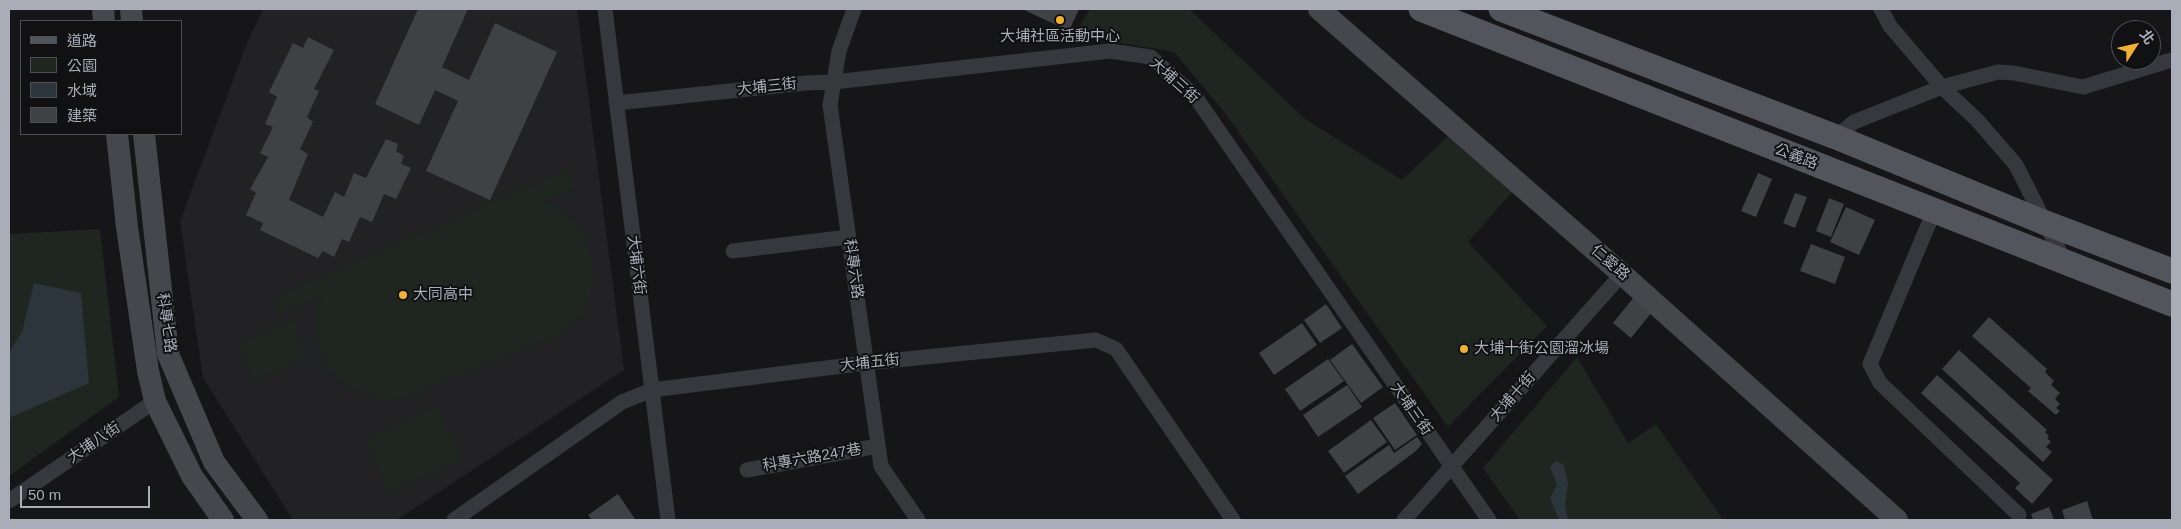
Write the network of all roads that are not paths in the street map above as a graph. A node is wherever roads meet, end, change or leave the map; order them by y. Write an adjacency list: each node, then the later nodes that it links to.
1 (605, 9): 10 (street, 大埔六街)
2 (854, 9): 8 (street, 科專六路)
3 (1319, 9): 20 (street, 仁愛路)
4 (1421, 9): 14 (main road, 公義路)
5 (1501, 9): 13 (main road)
6 (1882, 9): 9 (street)
7 (2172, 60): 9 (street)
8 (834, 82): 10 (street, 大埔三街); 16 (street, 科專六路); 26 (street, 大埔三街)
9 (1942, 87): 13 (street); 15 (street)
10 (616, 103): 23 (street, 大埔六街)
11 (117, 135): 24 (street, 科專七路)
12 (144, 135): 32 (street, 科專七路)
13 (1836, 137): 15 (main road)
14 (1934, 211): 18 (main road, 公義路); 29 (street)
15 (2043, 222): 18 (street); 19 (main road)
16 (848, 237): 17 (street); 22 (street, 科專六路)
17 (733, 251)
18 (2065, 262): 21 (main road, 公義路)
19 (2172, 271)
20 (1622, 274): 26 (street, 大埔十街); 38 (street, 仁愛路)
21 (2172, 304)
22 (866, 363): 23 (street, 大埔五街); 25 (street, 科專六路); 35 (street, 大埔五街)
23 (652, 390): 30 (street, 大埔五街); 33 (street, 大埔六街)
24 (155, 401): 28 (street, 大埔八街); 31 (street, 科專七路)
25 (878, 446): 27 (street, 科專六路247巷); 34 (street, 科專六路)
26 (1451, 468): 36 (street, 大埔十街); 37 (street, 大埔三街)
27 (747, 470)
28 (9, 501)
29 (2019, 515)
30 (462, 518)
31 (223, 520)
32 (257, 520)
33 (668, 520)
34 (918, 520)
35 (1234, 520)
36 (1404, 520)
37 (1489, 520)
38 (1898, 520)

